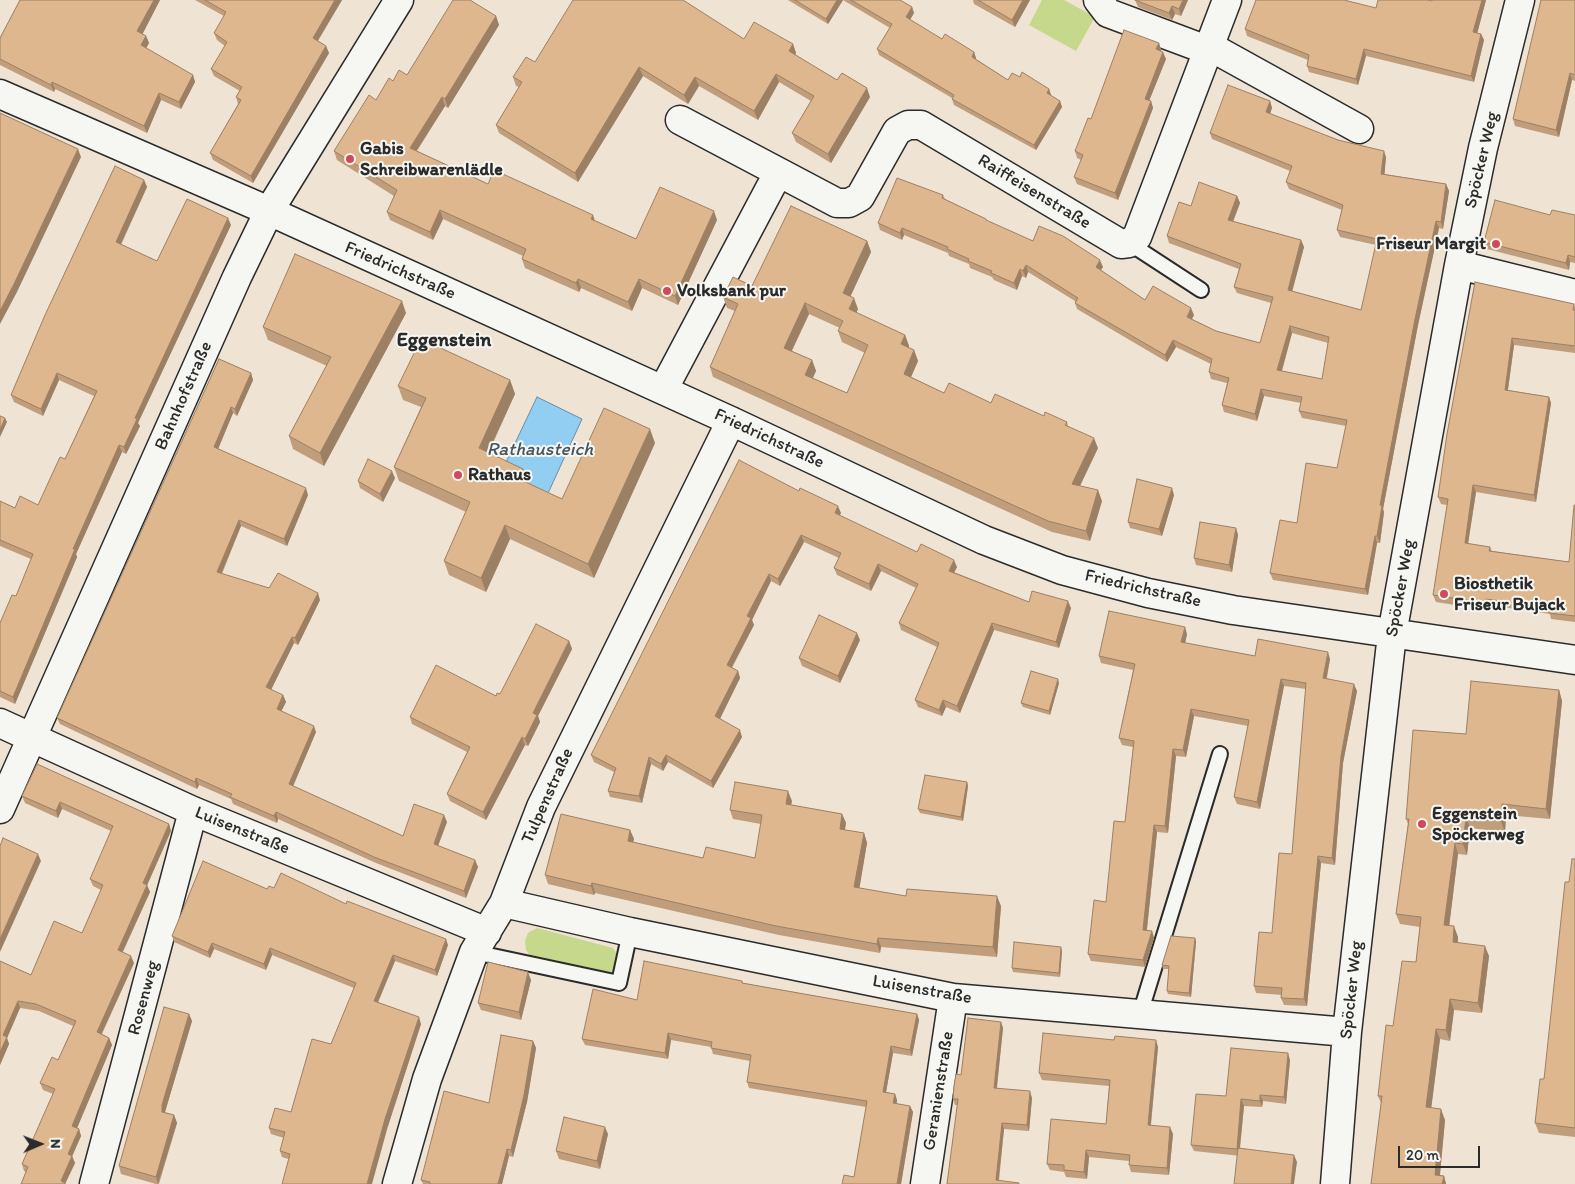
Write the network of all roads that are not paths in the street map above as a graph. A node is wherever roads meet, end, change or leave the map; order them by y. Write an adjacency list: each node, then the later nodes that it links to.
1 (399, 0): 10 (street, Bahnhofstraße)
2 (1098, 0): 5 (street)
3 (1226, 0): 5 (street)
4 (1520, 0): 12 (street, Spöcker Weg)
5 (1208, 48): 8 (street); 11 (street)
6 (0, 94): 10 (street, Friedrichstraße)
7 (680, 120): 9 (street, Raiffeisenstraße)
8 (1359, 129)
9 (778, 173): 11 (street, Raiffeisenstraße); 15 (street)
10 (269, 211): 15 (street, Friedrichstraße); 20 (street, Bahnhofstraße)
11 (1129, 243): 13 (lane)
12 (1459, 265): 14 (street); 17 (street, Spöcker Weg)
13 (1201, 290)
14 (1575, 294)
15 (663, 390): 16 (street, Friedrichstraße)
16 (731, 421): 17 (street, Friedrichstraße); 24 (street, Tulpenstraße)
17 (1392, 634): 18 (street, Friedrichstraße); 29 (street, Spöcker Weg)
18 (1575, 660)
19 (0, 723): 20 (street, Luisenstraße)
20 (32, 737): 22 (street, Bahnhofstraße); 23 (street, Luisenstraße)
21 (1220, 754): 28 (lane)
22 (0, 809)
23 (193, 811): 26 (street, Luisenstraße); 30 (street, Rosenweg)
24 (504, 903): 25 (street, Luisenstraße); 26 (street, Tulpenstraße)
25 (630, 932): 26 (lane); 27 (street, Luisenstraße)
26 (480, 942): 31 (street, Tulpenstraße)
27 (953, 998): 28 (street, Luisenstraße); 32 (street, Geranienstraße)
28 (1140, 1014): 29 (street, Luisenstraße)
29 (1347, 1032): 33 (street, Spöcker Weg)
30 (94, 1184)
31 (398, 1184)
32 (925, 1184)
33 (1335, 1184)

